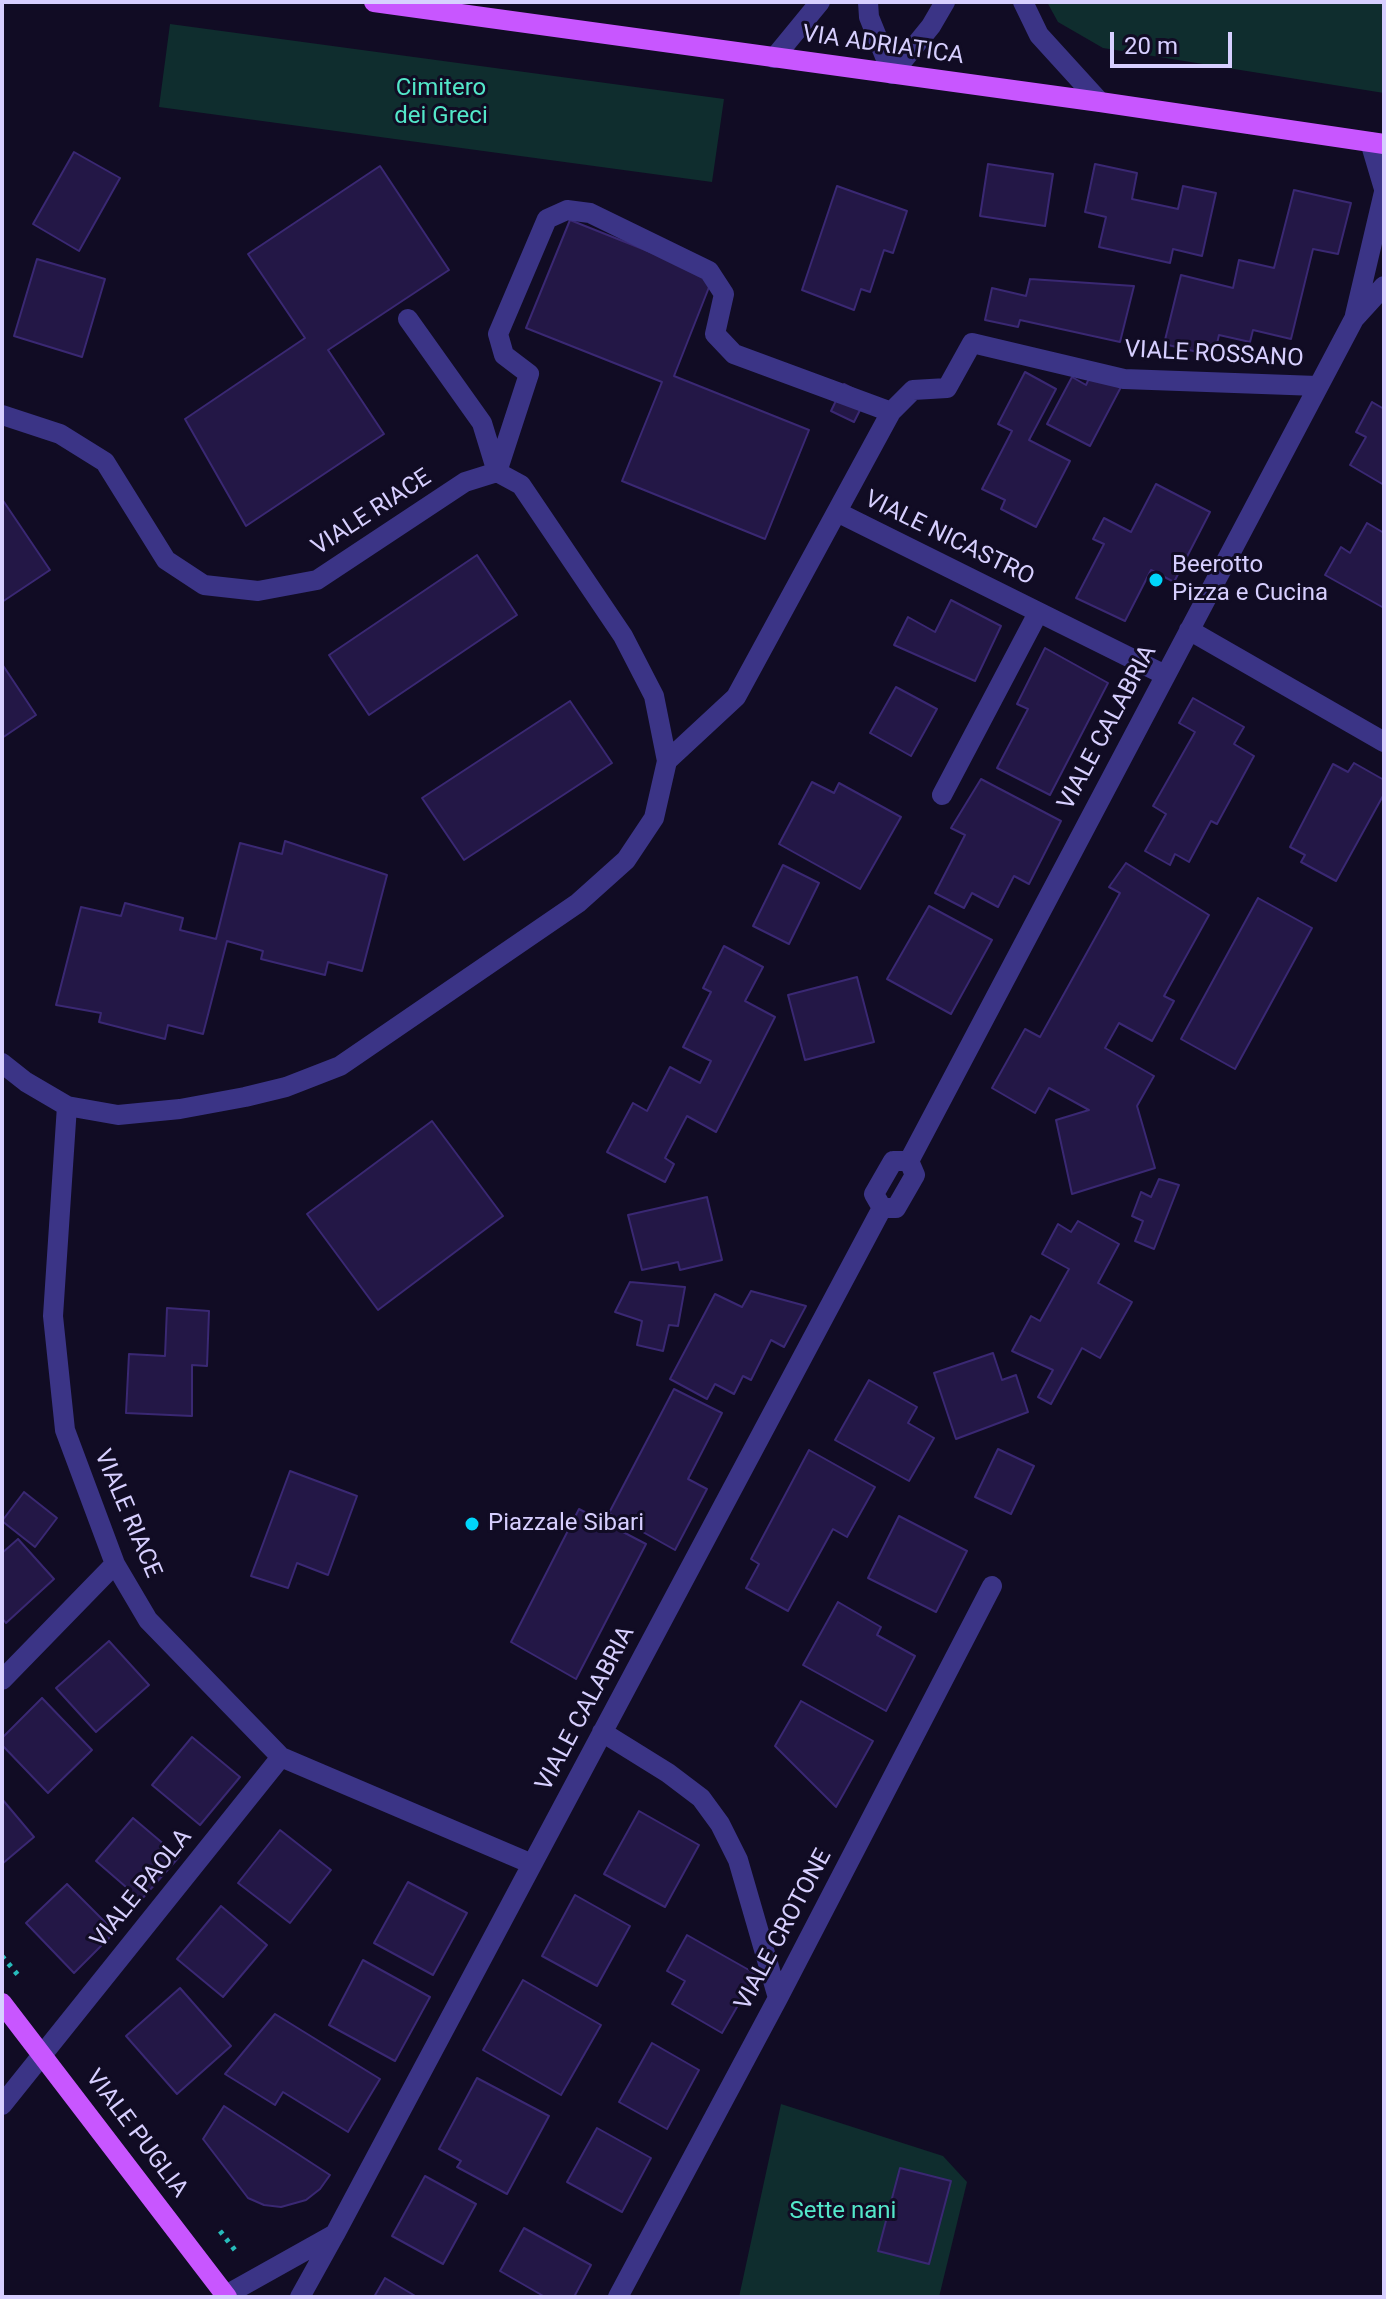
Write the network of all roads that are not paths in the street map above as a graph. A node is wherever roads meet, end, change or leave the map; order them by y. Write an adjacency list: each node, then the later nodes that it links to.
1 (374, 2): 6 (main road, VIA ADRIATICA)
2 (820, 2): 6 (street)
3 (868, 2): 7 (street)
4 (945, 2): 7 (street)
5 (1023, 2): 8 (street)
6 (774, 58): 7 (main road, VIA ADRIATICA)
7 (892, 74): 8 (main road, VIA ADRIATICA)
8 (1100, 102): 9 (main road, VIA ADRIATICA)
9 (1377, 143): 10 (street, VIALE CALABRIA)
10 (1384, 191): 13 (street, VIALE CALABRIA)
11 (1384, 286): 13 (street, VIALE CALABRIA)
12 (408, 319): 17 (street)
13 (1354, 319): 14 (street, VIALE CALABRIA)
14 (1317, 386): 15 (street, VIALE ROSSANO); 20 (street, VIALE CALABRIA)
15 (891, 412): 17 (street); 18 (street)
16 (2, 415): 17 (street, VIALE RIACE)
17 (497, 472): 23 (street)
18 (837, 512): 19 (street, VIALE NICASTRO); 23 (street)
19 (1038, 613): 21 (street, VIALE NICASTRO); 24 (street, VIALE NICASTRO)
20 (1189, 630): 21 (street, VIALE CALABRIA); 22 (street)
21 (1165, 675): 30 (street, VIALE CALABRIA)
22 (1384, 742)
23 (667, 761): 26 (street)
24 (942, 795)
25 (2, 1063): 26 (street)
26 (67, 1106): 27 (street, VIALE RIACE)
27 (115, 1564): 29 (street); 31 (street, VIALE RIACE)
28 (992, 1586): 33 (street, VIALE CROTONE)
29 (2, 1680)
30 (602, 1732): 32 (street, VIALE CALABRIA); 33 (street)
31 (281, 1757): 32 (street, VIALE RIACE); 35 (street, VIALE PAOLA)
32 (532, 1864): 37 (street, VIALE CALABRIA)
33 (778, 1998): 40 (street, VIALE CROTONE)
34 (2, 2003): 35 (main road, VIALE PUGLIA)
35 (43, 2054): 36 (street, VIALE PAOLA); 38 (main road, VIALE PUGLIA)
36 (2, 2105)
37 (335, 2234): 38 (street); 39 (street, VIALE CALABRIA)
38 (226, 2296)
39 (300, 2297)
40 (618, 2297)

